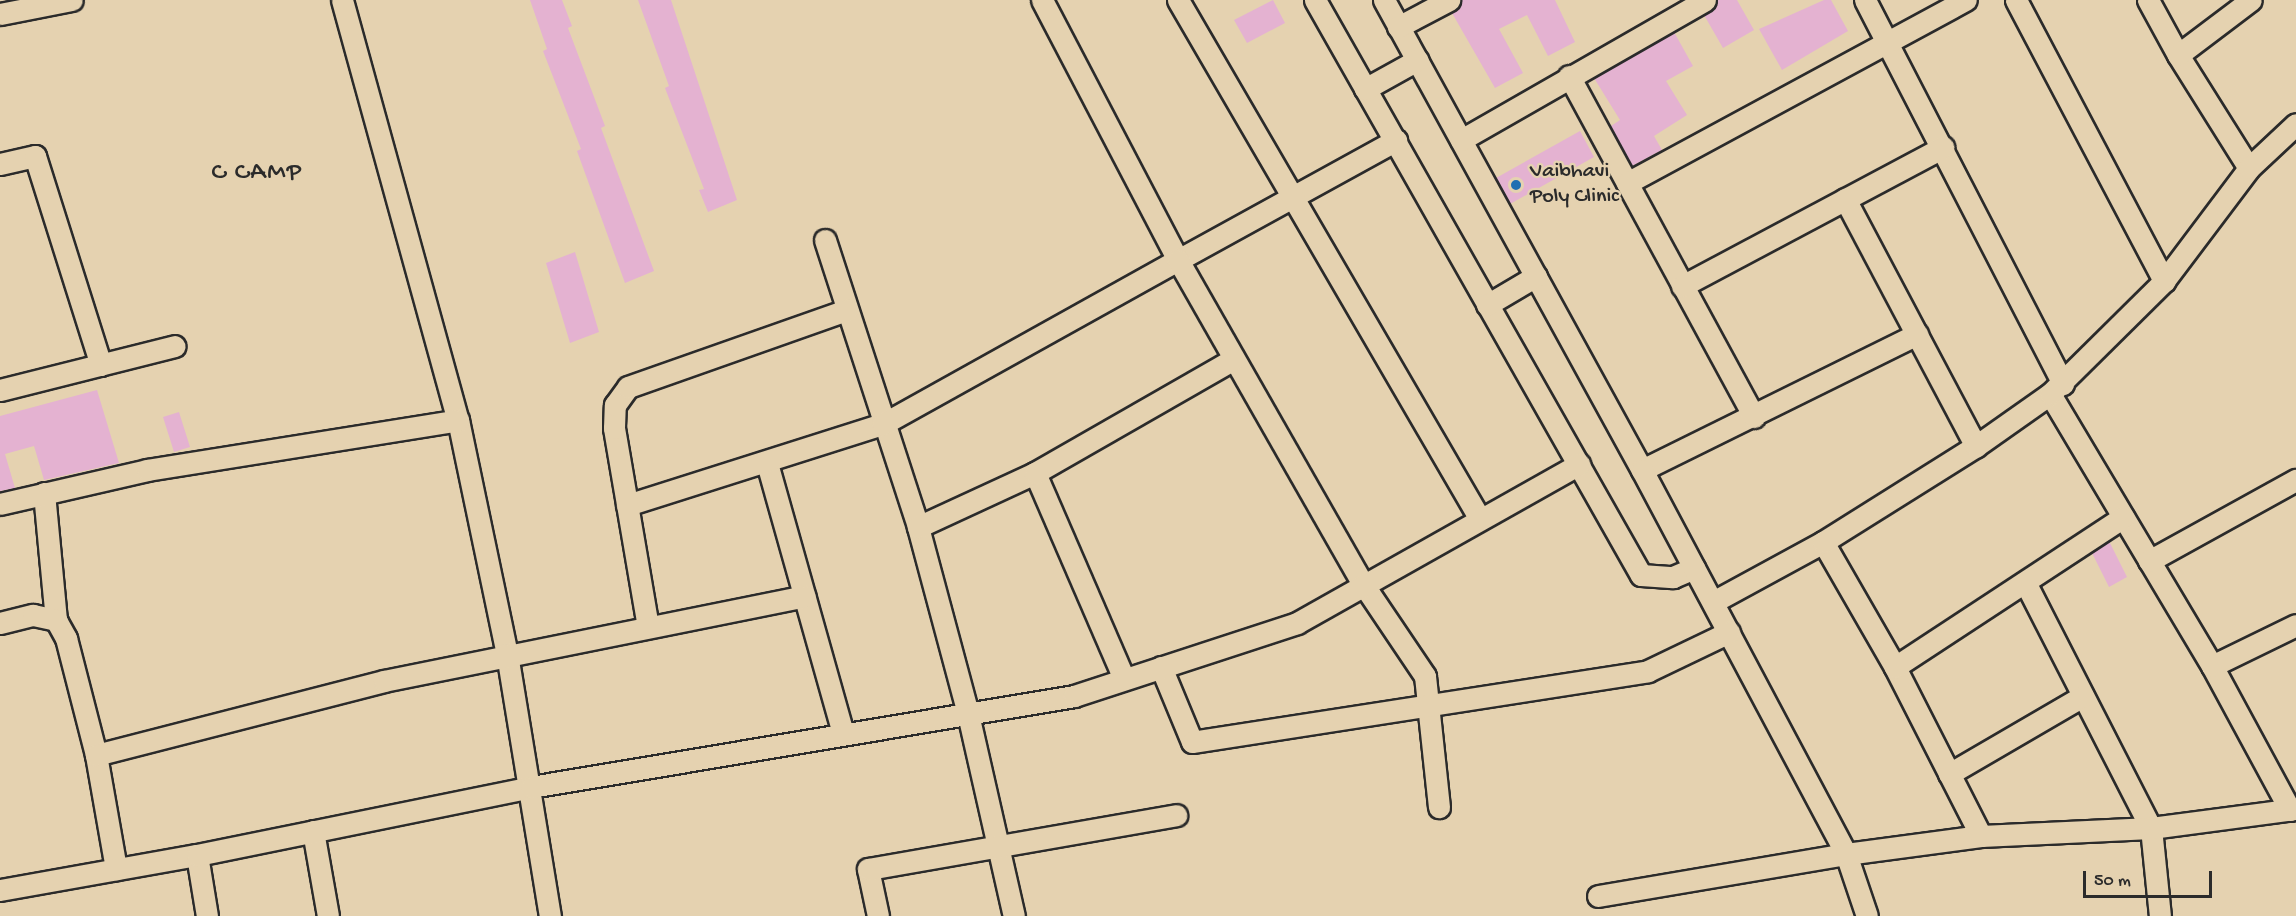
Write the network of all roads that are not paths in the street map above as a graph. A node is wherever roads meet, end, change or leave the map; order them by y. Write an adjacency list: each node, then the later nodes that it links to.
1 (72, 0): 14 (street)
2 (342, 0): 44 (street)
3 (1042, 0): 31 (street)
4 (1178, 0): 28 (street)
5 (1315, 0): 20 (street)
6 (1384, 0): 15 (street)
7 (1449, 0): 15 (street)
8 (1704, 0): 19 (street)
9 (1865, 0): 16 (street)
10 (1966, 0): 16 (street)
11 (2016, 0): 33 (street)
12 (2148, 0): 17 (street)
13 (2251, 0): 17 (street)
14 (0, 14)
15 (1398, 27): 18 (street)
16 (1890, 43): 24 (street); 27 (street)
17 (2178, 55): 26 (street)
18 (1417, 60): 20 (street); 23 (street)
19 (1569, 76): 23 (street); 27 (street)
20 (1365, 88): 22 (street)
21 (2296, 124): 26 (street)
22 (1396, 140): 28 (street); 35 (street)
23 (1461, 140): 32 (street)
24 (1943, 147): 29 (street); 41 (street)
25 (0, 164): 40 (street)
26 (2249, 168): 33 (street)
27 (1627, 183): 34 (street)
28 (1291, 196): 31 (street); 56 (street)
29 (1845, 199): 34 (street); 37 (street)
30 (825, 240): 36 (street)
31 (1178, 260): 39 (street); 45 (street)
32 (1536, 276): 35 (street); 49 (street)
33 (2164, 281): 41 (street)
34 (1682, 286): 43 (street)
35 (1487, 305): 48 (street)
36 (847, 310): 45 (street); 54 (street)
37 (1917, 334): 43 (street); 46 (street)
38 (175, 346): 40 (street)
39 (1234, 359): 50 (street); 62 (street)
40 (101, 365): 42 (street)
41 (2057, 389): 46 (street); 55 (street)
42 (0, 390)
43 (1754, 417): 49 (street)
44 (458, 420): 52 (street); 70 (street)
45 (883, 424): 47 (street); 57 (street)
46 (1976, 446): 58 (street)
47 (767, 463): 54 (street); 63 (street)
48 (1579, 464): 56 (street); 60 (street)
49 (1642, 470): 60 (street)
50 (1035, 473): 57 (street); 74 (street)
51 (2296, 480): 59 (street)
52 (44, 493): 53 (street); 65 (street)
53 (0, 504)
54 (627, 505): 68 (street)
55 (2122, 517): 59 (street); 61 (street)
56 (1480, 519): 62 (street)
57 (918, 527): 77 (street)
58 (1823, 542): 64 (street); 72 (street)
59 (2150, 561): 71 (street)
60 (1694, 568): 64 (street)
61 (2025, 582): 72 (street); 75 (street)
62 (1363, 584): 73 (street); 76 (street)
63 (804, 596): 68 (street); 78 (street)
64 (1713, 602): 69 (street)
65 (56, 620): 66 (street); 79 (street)
66 (0, 624)
67 (2296, 625): 71 (street)
68 (648, 627): 70 (street)
69 (1729, 632): 76 (street); 89 (street)
70 (507, 654): 79 (street); 81 (street)
71 (2212, 666): 83 (street)
72 (1895, 667): 80 (street)
73 (1161, 668): 74 (street); 76 (street)
74 (1124, 679): 77 (street)
75 (2083, 696): 80 (street); 85 (street)
76 (1428, 707): 82 (street)
77 (969, 714): 78 (street); 88 (street)
78 (843, 734): 81 (street)
79 (96, 755): 91 (street)
80 (1948, 774): 87 (street)
81 (531, 787): 86 (street); 96 (street)
82 (1439, 807)
83 (2293, 810): 85 (street)
84 (1176, 815): 88 (street)
85 (2151, 828): 87 (street); 100 (street)
86 (313, 831): 90 (street); 95 (street)
87 (1981, 836): 89 (street)
88 (999, 849): 97 (street); 98 (street)
89 (1846, 854): 93 (street); 99 (street)
90 (198, 855): 91 (street); 94 (street)
91 (116, 869): 92 (street)
92 (1, 884)
93 (1598, 896)
94 (207, 916)
95 (328, 916)
96 (550, 916)
97 (878, 916)
98 (1014, 916)
99 (1867, 916)
100 (2160, 916)

